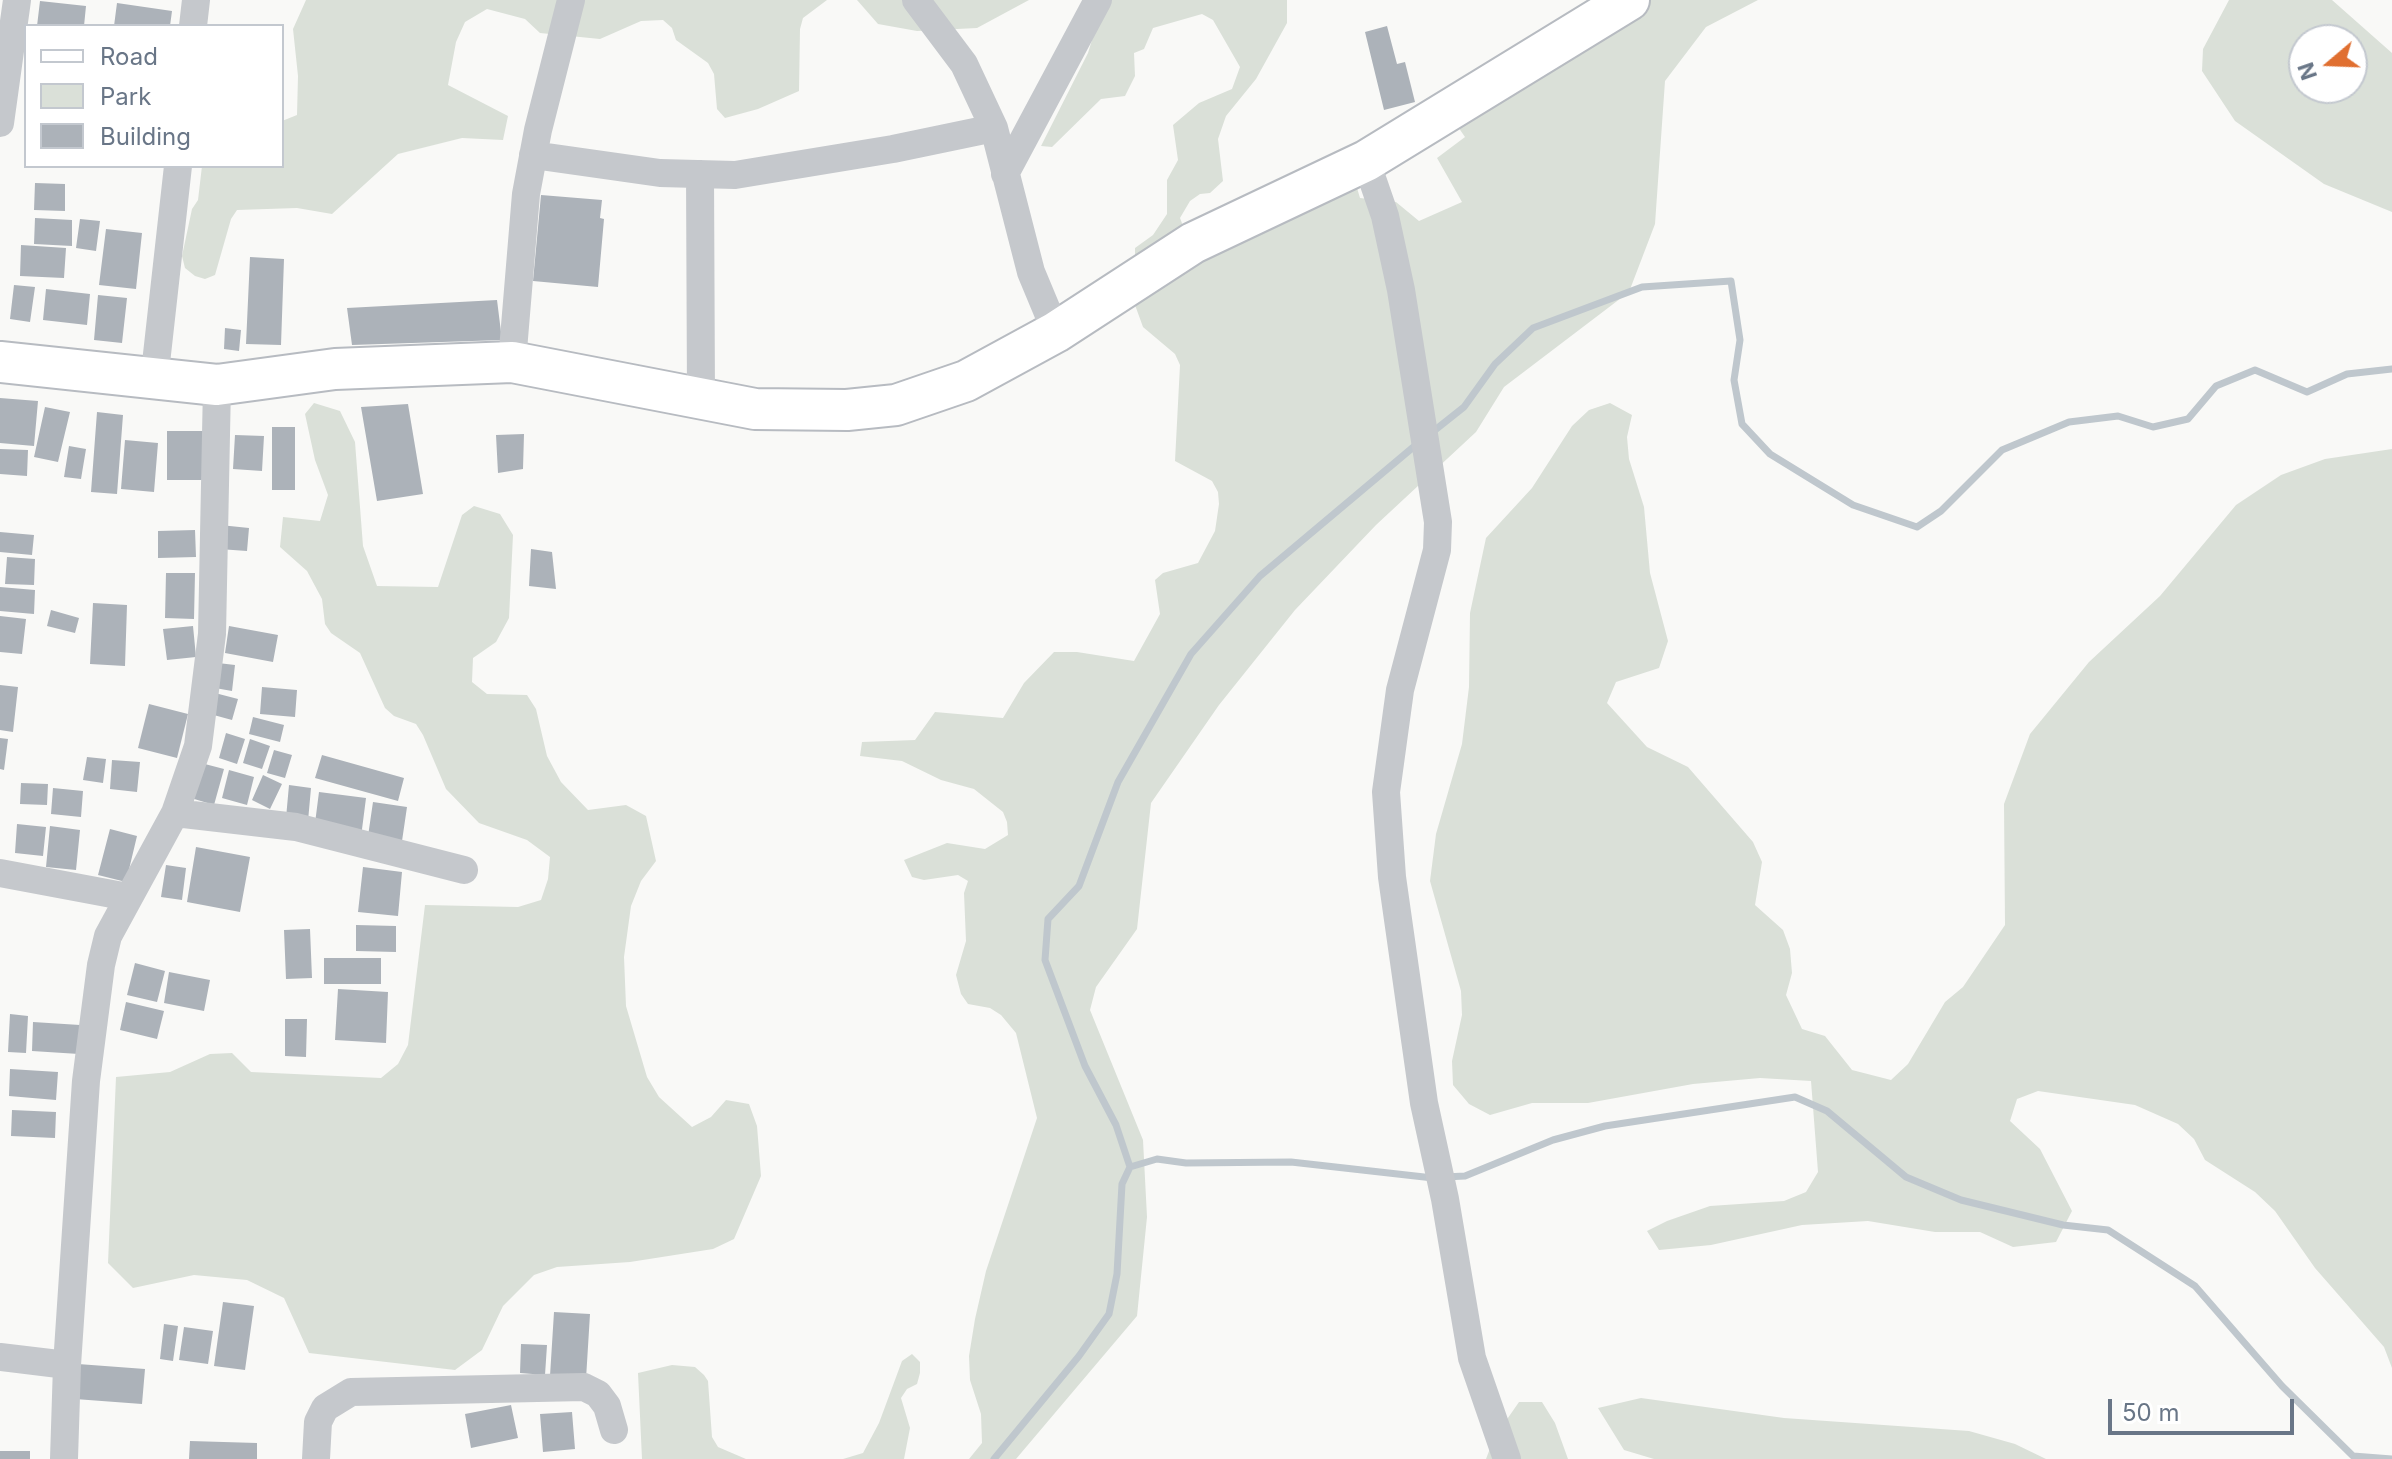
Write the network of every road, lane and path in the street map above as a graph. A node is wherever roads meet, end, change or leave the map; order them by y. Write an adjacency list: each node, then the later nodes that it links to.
1 (17, 0): 8 (street)
2 (196, 0): 7 (street)
3 (571, 0): 10 (street)
4 (916, 0): 9 (street)
5 (1098, 0): 14 (street)
6 (1629, 0): 11 (main road)
7 (193, 24)
8 (0, 123)
9 (994, 128): 13 (street); 14 (street)
10 (533, 155): 13 (street); 17 (street)
11 (1366, 161): 15 (main road); 30 (street)
12 (178, 168): 18 (street)
13 (700, 174): 20 (street)
14 (1005, 174): 15 (street)
15 (1056, 332): 20 (main road)
16 (0, 362): 18 (main road)
17 (512, 362): 19 (main road); 20 (main road)
18 (154, 381): 19 (main road)
19 (217, 385): 21 (street)
20 (701, 398)
21 (175, 813): 22 (street); 24 (street)
22 (464, 870)
23 (0, 873): 24 (street)
24 (128, 897): 26 (street)
25 (0, 1357): 26 (street)
26 (67, 1365): 28 (street)
27 (614, 1430): 29 (street)
28 (64, 1459)
29 (316, 1459)
30 (1507, 1459)

